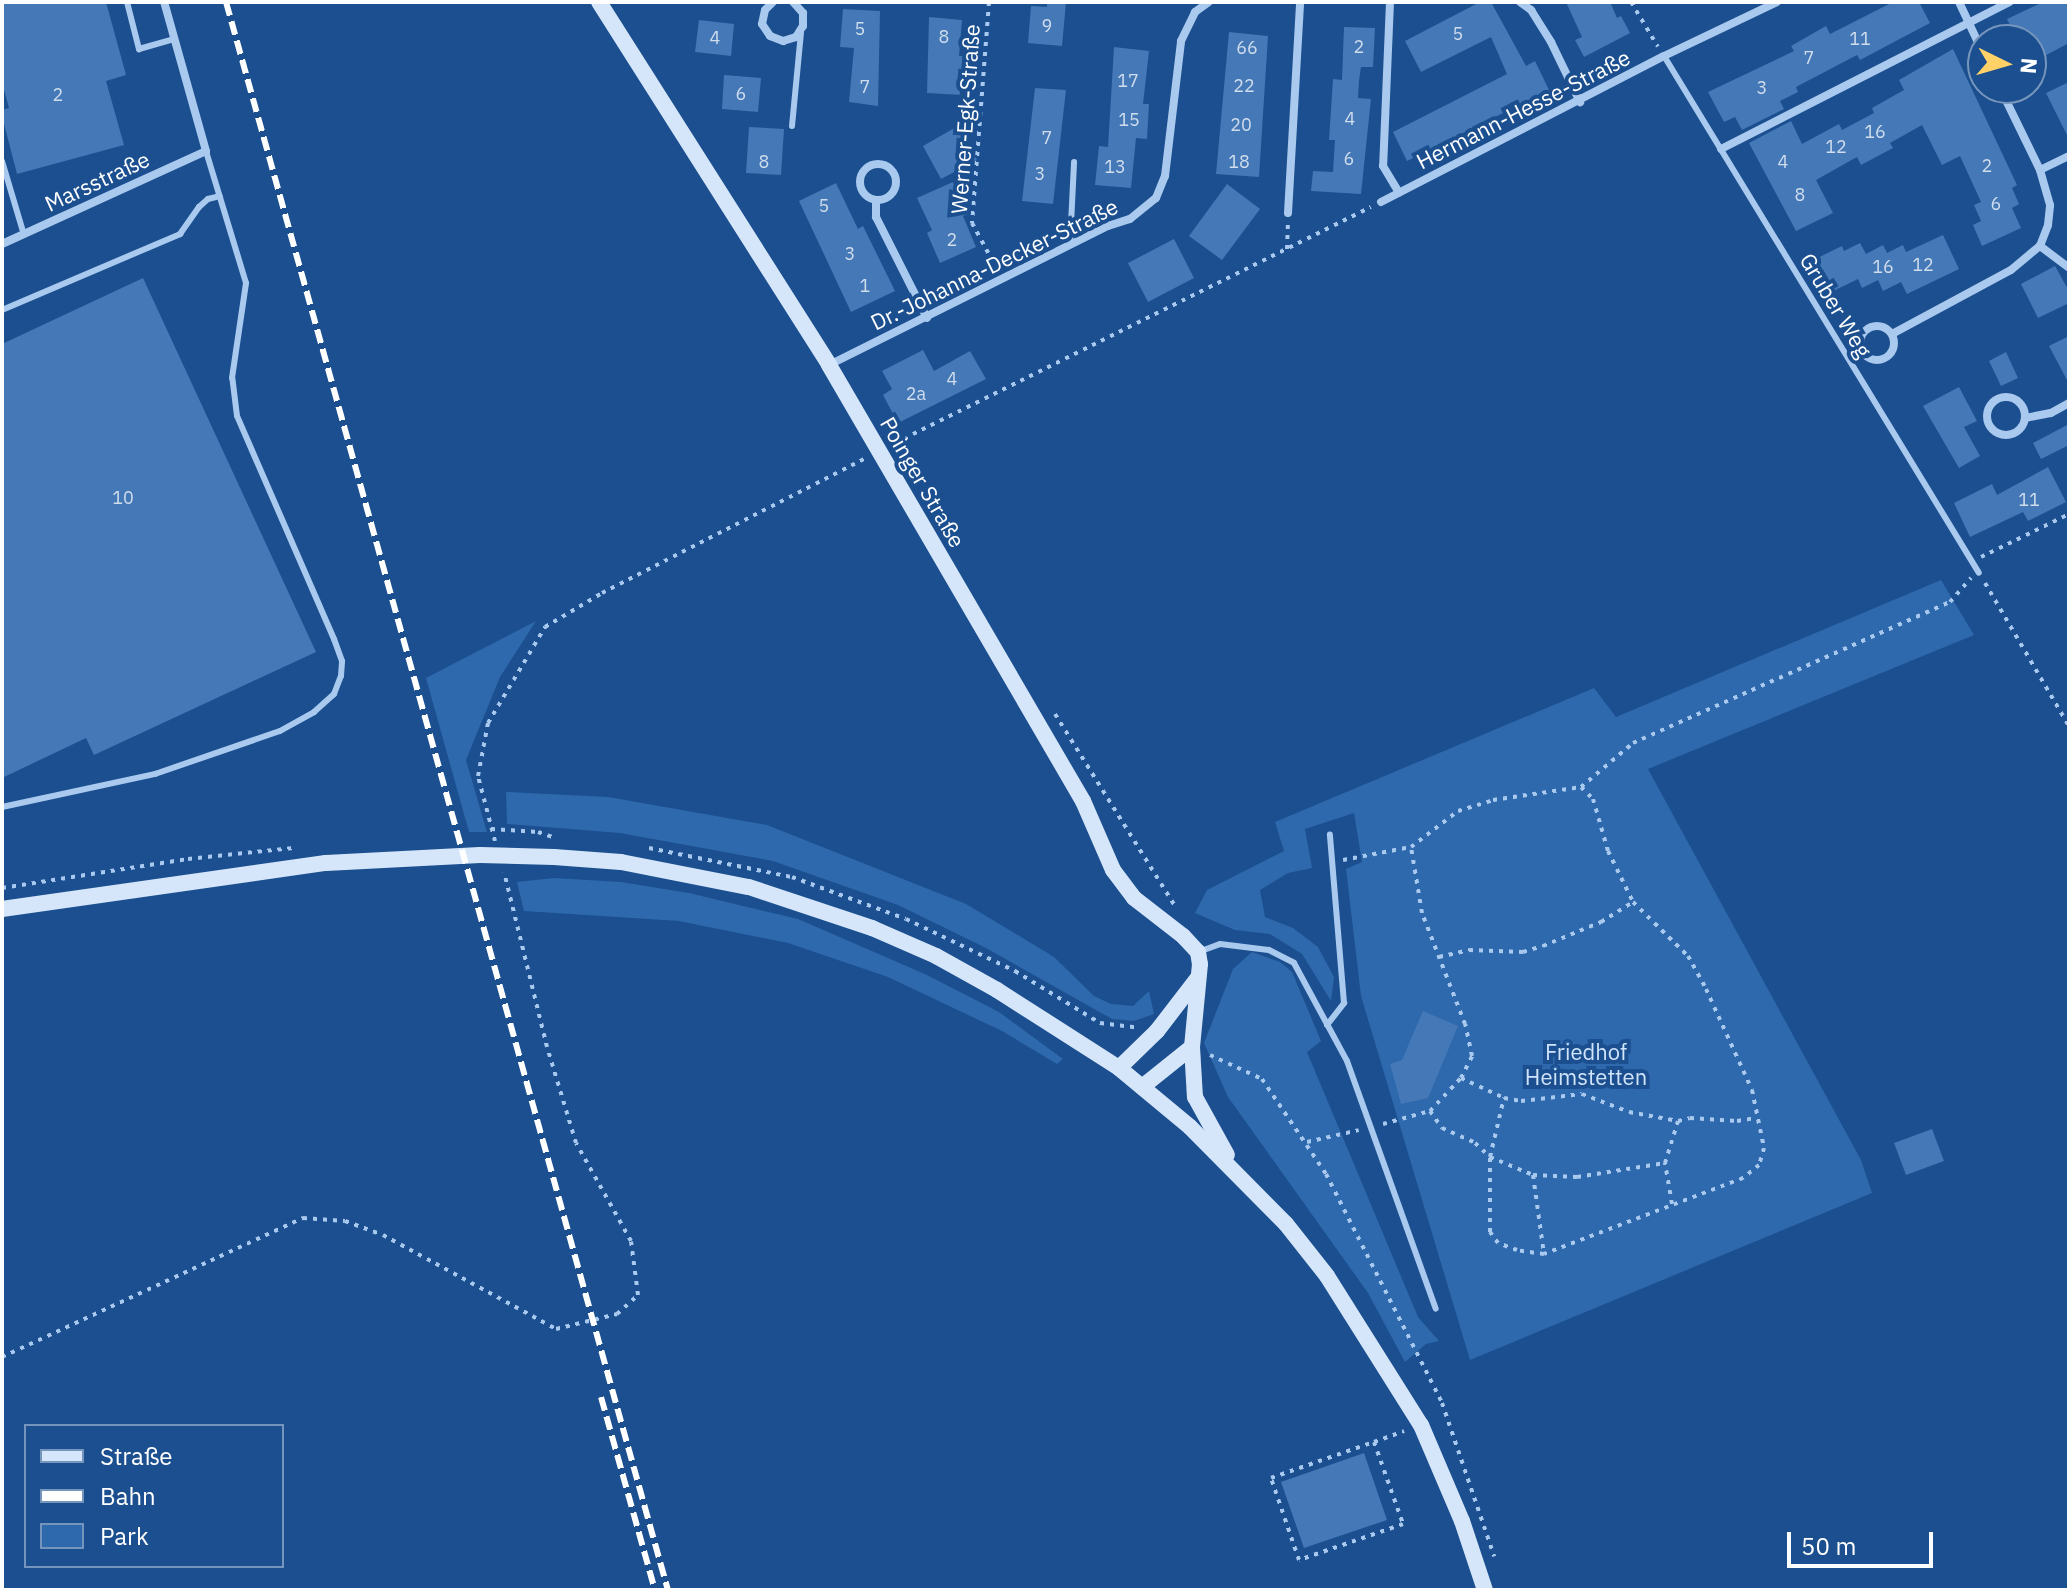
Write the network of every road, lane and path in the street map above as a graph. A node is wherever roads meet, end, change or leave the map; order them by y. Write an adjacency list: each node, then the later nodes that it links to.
1 (127, 2): 17 (lane)
2 (164, 2): 17 (street)
3 (599, 2): 43 (street, Poinger Straße)
4 (793, 2): 16 (street)
5 (989, 2): 39 (path, Werner-Egk-Straße)
6 (1209, 2): 35 (street, Dr.-Johanna-Decker-Straße)
7 (1300, 2): 32 (street)
8 (1390, 2): 28 (street)
9 (1520, 2): 19 (street)
10 (1631, 2): 18 (path)
11 (1777, 2): 18 (street, Hermann-Hesse-Straße)
12 (1959, 2): 15 (street)
13 (2010, 2): 15 (street)
14 (771, 3): 16 (street)
15 (1968, 22): 22 (street)
16 (801, 32): 21 (lane)
17 (175, 39): 23 (street)
18 (1664, 56): 19 (street, Hermann-Hesse-Straße); 22 (lane, Gruber Weg)
19 (1580, 102): 28 (street, Hermann-Hesse-Straße)
20 (2008, 104): 27 (street)
21 (792, 126)
22 (1721, 149): 48 (lane, Gruber Weg)
23 (206, 151): 29 (lane); 33 (street, Marsstraße)
24 (2069, 156): 27 (street)
25 (2, 161): 33 (lane)
26 (1074, 162): 35 (lane)
27 (2040, 170): 36 (street)
28 (1399, 193): 31 (street, Hermann-Hesse-Straße)
29 (220, 196): 40 (lane); 53 (lane)
30 (876, 200): 30 (street); 41 (street)
31 (1381, 202): 37 (path)
32 (1288, 213): 37 (path)
33 (24, 235): 34 (street, Marsstraße)
34 (2, 244)
35 (1070, 245): 39 (street, Dr.-Johanna-Decker-Straße)
36 (2040, 246): 38 (street); 42 (street)
37 (1287, 249): 46 (path)
38 (2069, 268)
39 (1002, 280): 41 (street, Dr.-Johanna-Decker-Straße)
40 (2, 310)
41 (927, 318): 43 (street, Dr.-Johanna-Decker-Straße)
42 (1892, 334): 42 (street)
43 (829, 365): 46 (street, Poinger Straße)
44 (2069, 403): 45 (street)
45 (2025, 418): 45 (street)
46 (884, 449): 54 (path); 66 (street, Poinger Straße)
47 (2069, 514): 48 (path)
48 (1972, 562): 49 (lane, Gruber Weg)
49 (1978, 571): 51 (path); 52 (path)
50 (1055, 713): 65 (path)
51 (2069, 726)
52 (1581, 787): 58 (path); 63 (path)
53 (2, 807)
54 (491, 829): 56 (path); 57 (path)
55 (1330, 835): 60 (lane)
56 (557, 839)
57 (495, 843)
58 (1411, 847): 60 (path); 67 (path)
59 (295, 848): 62 (path)
60 (1332, 862): 69 (lane)
61 (504, 871): 86 (path)
62 (2, 888)
63 (1633, 902): 67 (path); 76 (path)
64 (2, 909): 71 (street)
65 (1178, 909)
66 (1198, 952): 68 (street); 69 (lane)
67 (1439, 957): 72 (path)
68 (1197, 979): 70 (street); 71 (street)
69 (1327, 1025): 78 (lane)
70 (1192, 1047): 73 (street); 81 (street)
71 (1119, 1068): 73 (street)
72 (1461, 1078): 74 (path); 75 (path)
73 (1142, 1087): 81 (street)
74 (1504, 1098): 77 (path); 79 (path)
75 (1430, 1111): 78 (path); 79 (path)
76 (1758, 1118): 77 (path); 83 (path)
77 (1678, 1121): 80 (path)
78 (1370, 1127): 85 (lane); 89 (path)
79 (1490, 1157): 82 (path); 84 (path)
80 (1665, 1163): 82 (path); 83 (path)
81 (1235, 1170): 87 (street)
82 (1533, 1175): 84 (path)
83 (1672, 1204): 84 (path)
84 (1544, 1254)
85 (1436, 1309)
86 (2, 1357)
87 (1421, 1425): 88 (path); 90 (street)
88 (1374, 1442): 88 (path)
89 (1496, 1563)
90 (1485, 1590)

